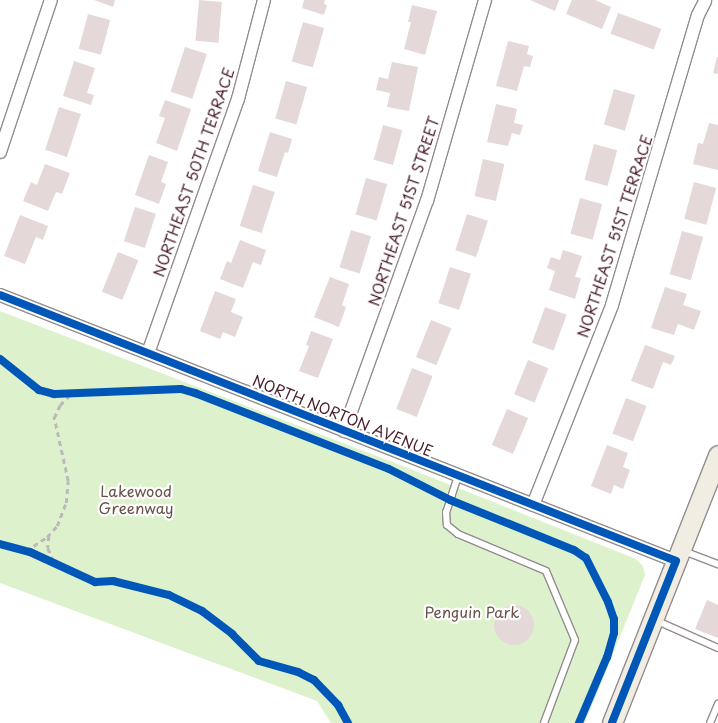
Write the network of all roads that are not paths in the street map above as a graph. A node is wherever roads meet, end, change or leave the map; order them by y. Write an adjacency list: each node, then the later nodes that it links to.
1 (51, 0): 6 (street)
2 (264, 0): 8 (street, NORTHEAST 50TH TERRACE)
3 (485, 0): 9 (street, NORTHEAST 51ST STREET)
4 (705, 0): 5 (street); 12 (street, NORTHEAST 51ST TERRACE)
5 (718, 4)
6 (0, 152)
7 (0, 295): 8 (street, NORTH NORTON AVENUE)
8 (148, 353): 9 (street, NORTH NORTON AVENUE)
9 (344, 431): 11 (street, NORTH NORTON AVENUE)
10 (718, 455): 13 (main road)
11 (458, 476): 12 (street, NORTH NORTON AVENUE); 19 (lane)
12 (533, 505): 13 (street, NORTH NORTON AVENUE)
13 (678, 556): 14 (lane); 15 (main road)
14 (718, 564)
15 (653, 619): 16 (lane); 18 (main road)
16 (718, 648)
17 (718, 704): 20 (lane)
18 (615, 722)
19 (544, 723)
20 (710, 723)

